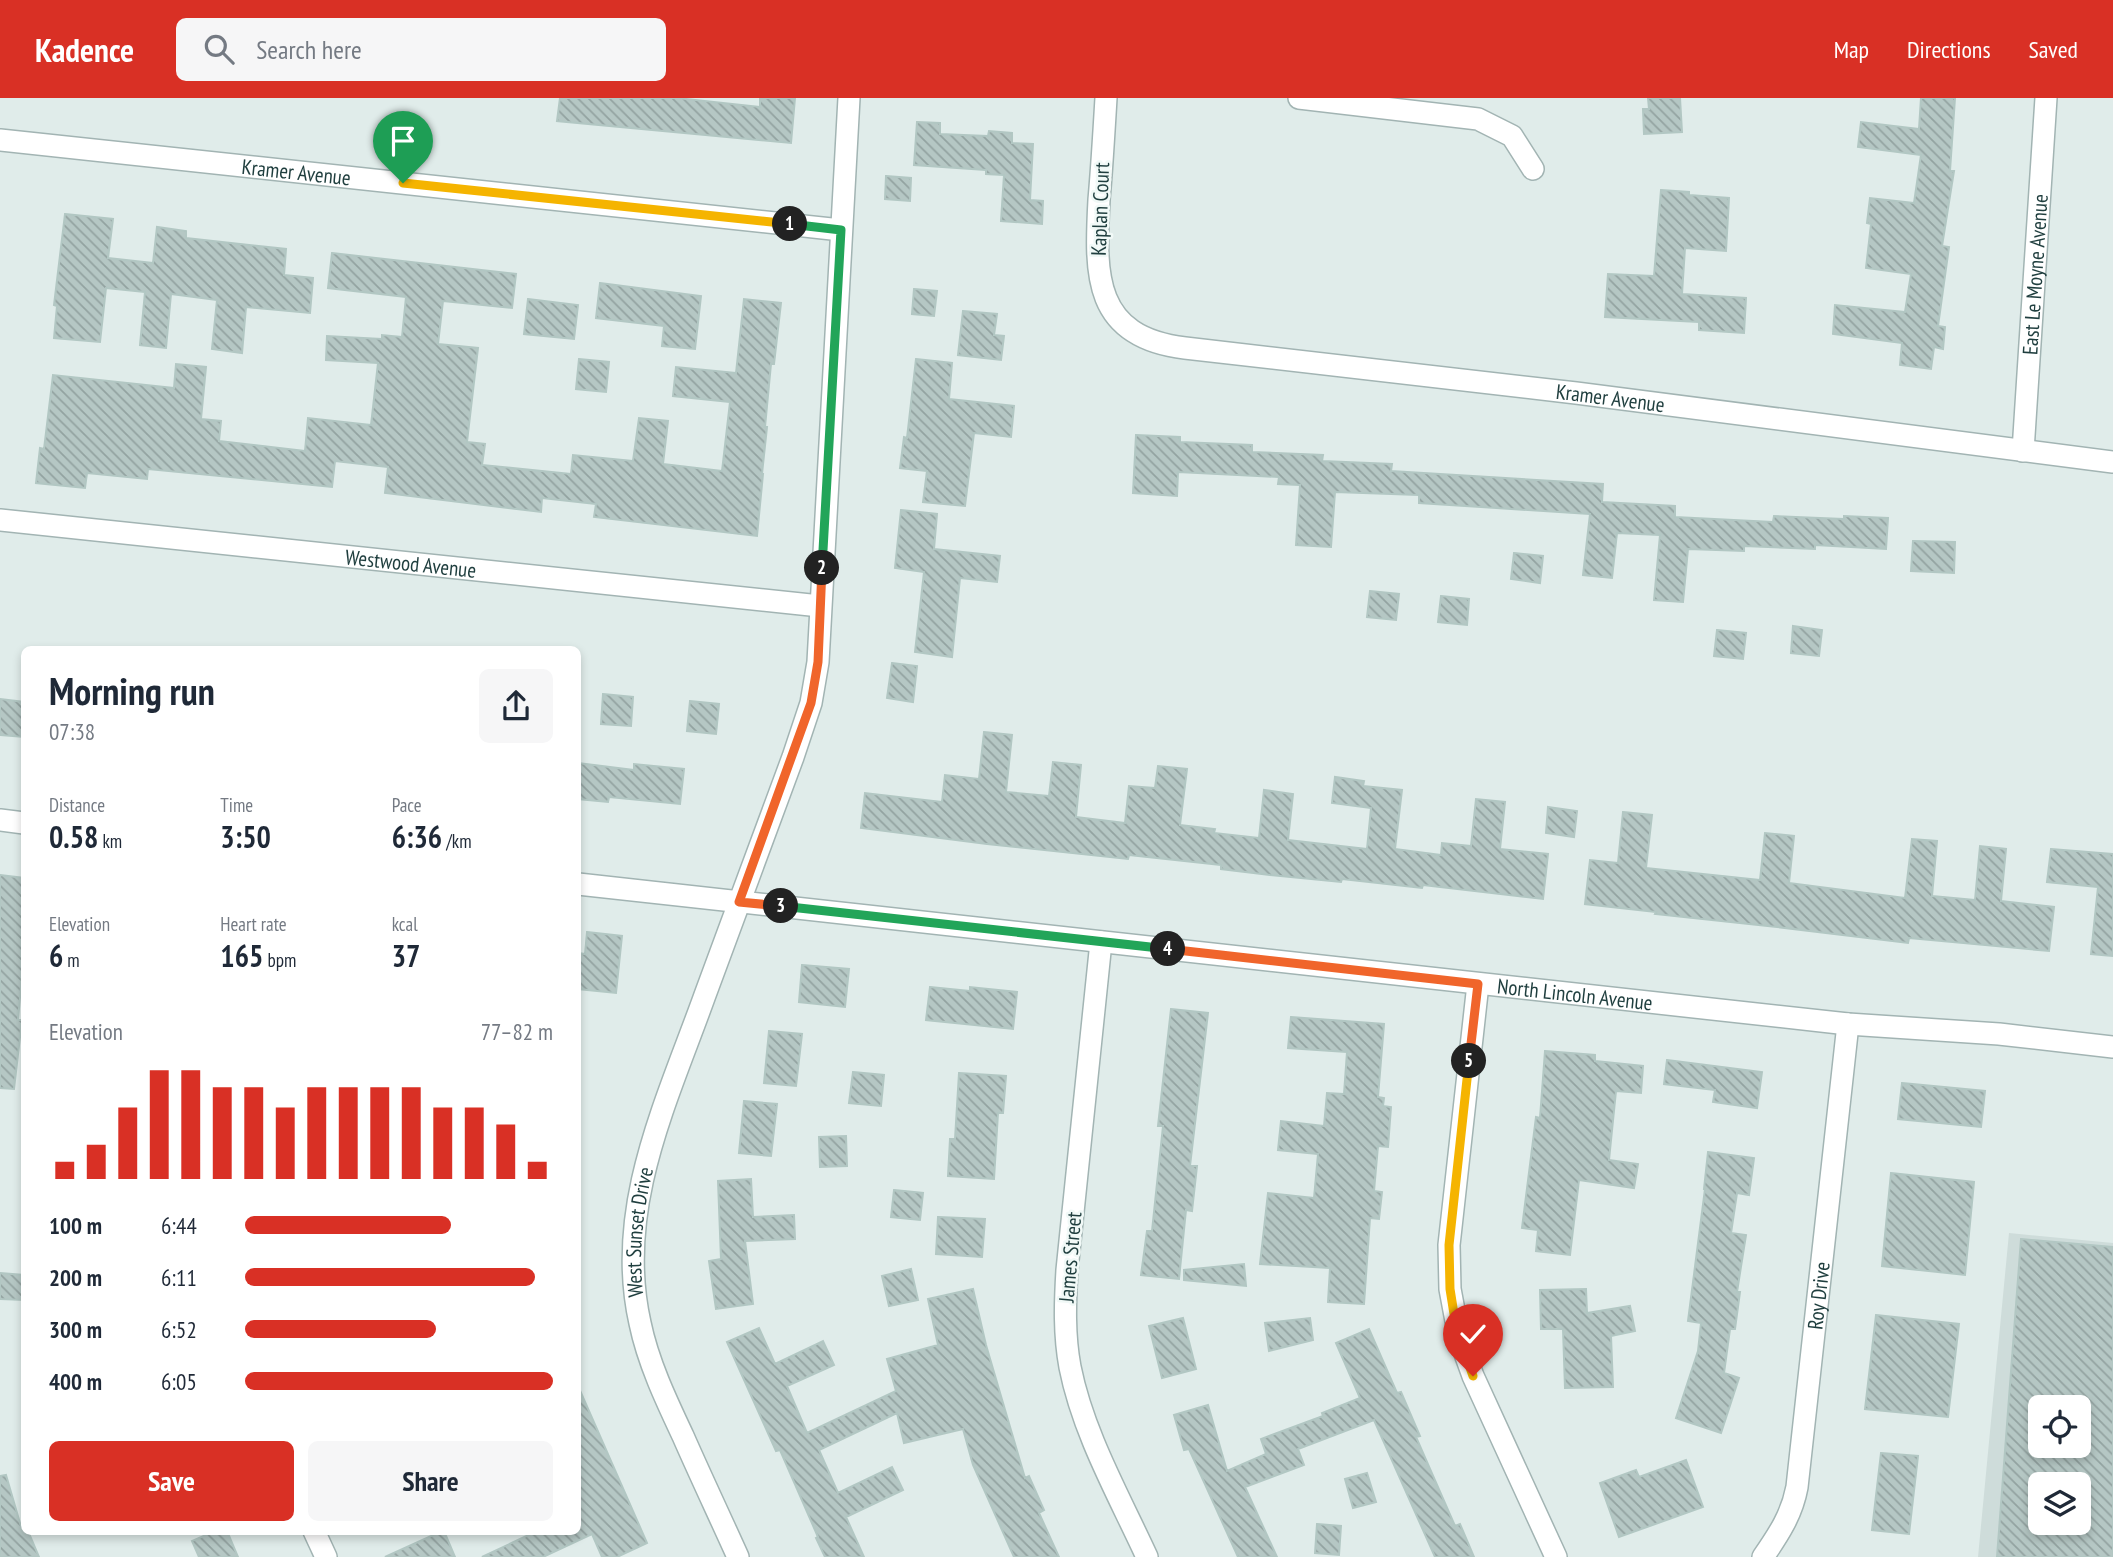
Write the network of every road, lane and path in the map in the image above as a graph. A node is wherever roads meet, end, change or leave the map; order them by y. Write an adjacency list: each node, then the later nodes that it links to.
1 (849, 98): 7 (street, West Sunset Drive)
2 (1106, 98): 8 (street, Kaplan Court)
3 (1299, 98): 6 (street)
4 (2046, 98): 9 (street, East Le Moyne Avenue)
5 (0, 140): 7 (street, Kramer Avenue)
6 (1533, 169)
7 (841, 230): 12 (street, West Sunset Drive)
8 (1116, 316): 9 (street, Kramer Avenue)
9 (2023, 451): 10 (street, Kramer Avenue)
10 (2113, 462)
11 (0, 520): 12 (street, Westwood Avenue)
12 (820, 606): 16 (street, West Sunset Drive)
13 (0, 820): 14 (street)
14 (21, 823)
15 (581, 884): 16 (street, North Lincoln Avenue)
16 (739, 902): 17 (street, North Lincoln Avenue); 23 (street, West Sunset Drive)
17 (1101, 942): 18 (street, North Lincoln Avenue); 24 (street, James Street)
18 (1478, 984): 19 (street, North Lincoln Avenue); 25 (street)
19 (1848, 1024): 20 (street, North Lincoln Avenue); 26 (street, Roy Drive)
20 (2113, 1047)
21 (316, 1535): 22 (street)
22 (326, 1557)
23 (738, 1557)
24 (1147, 1557)
25 (1556, 1557)
26 (1763, 1557)

